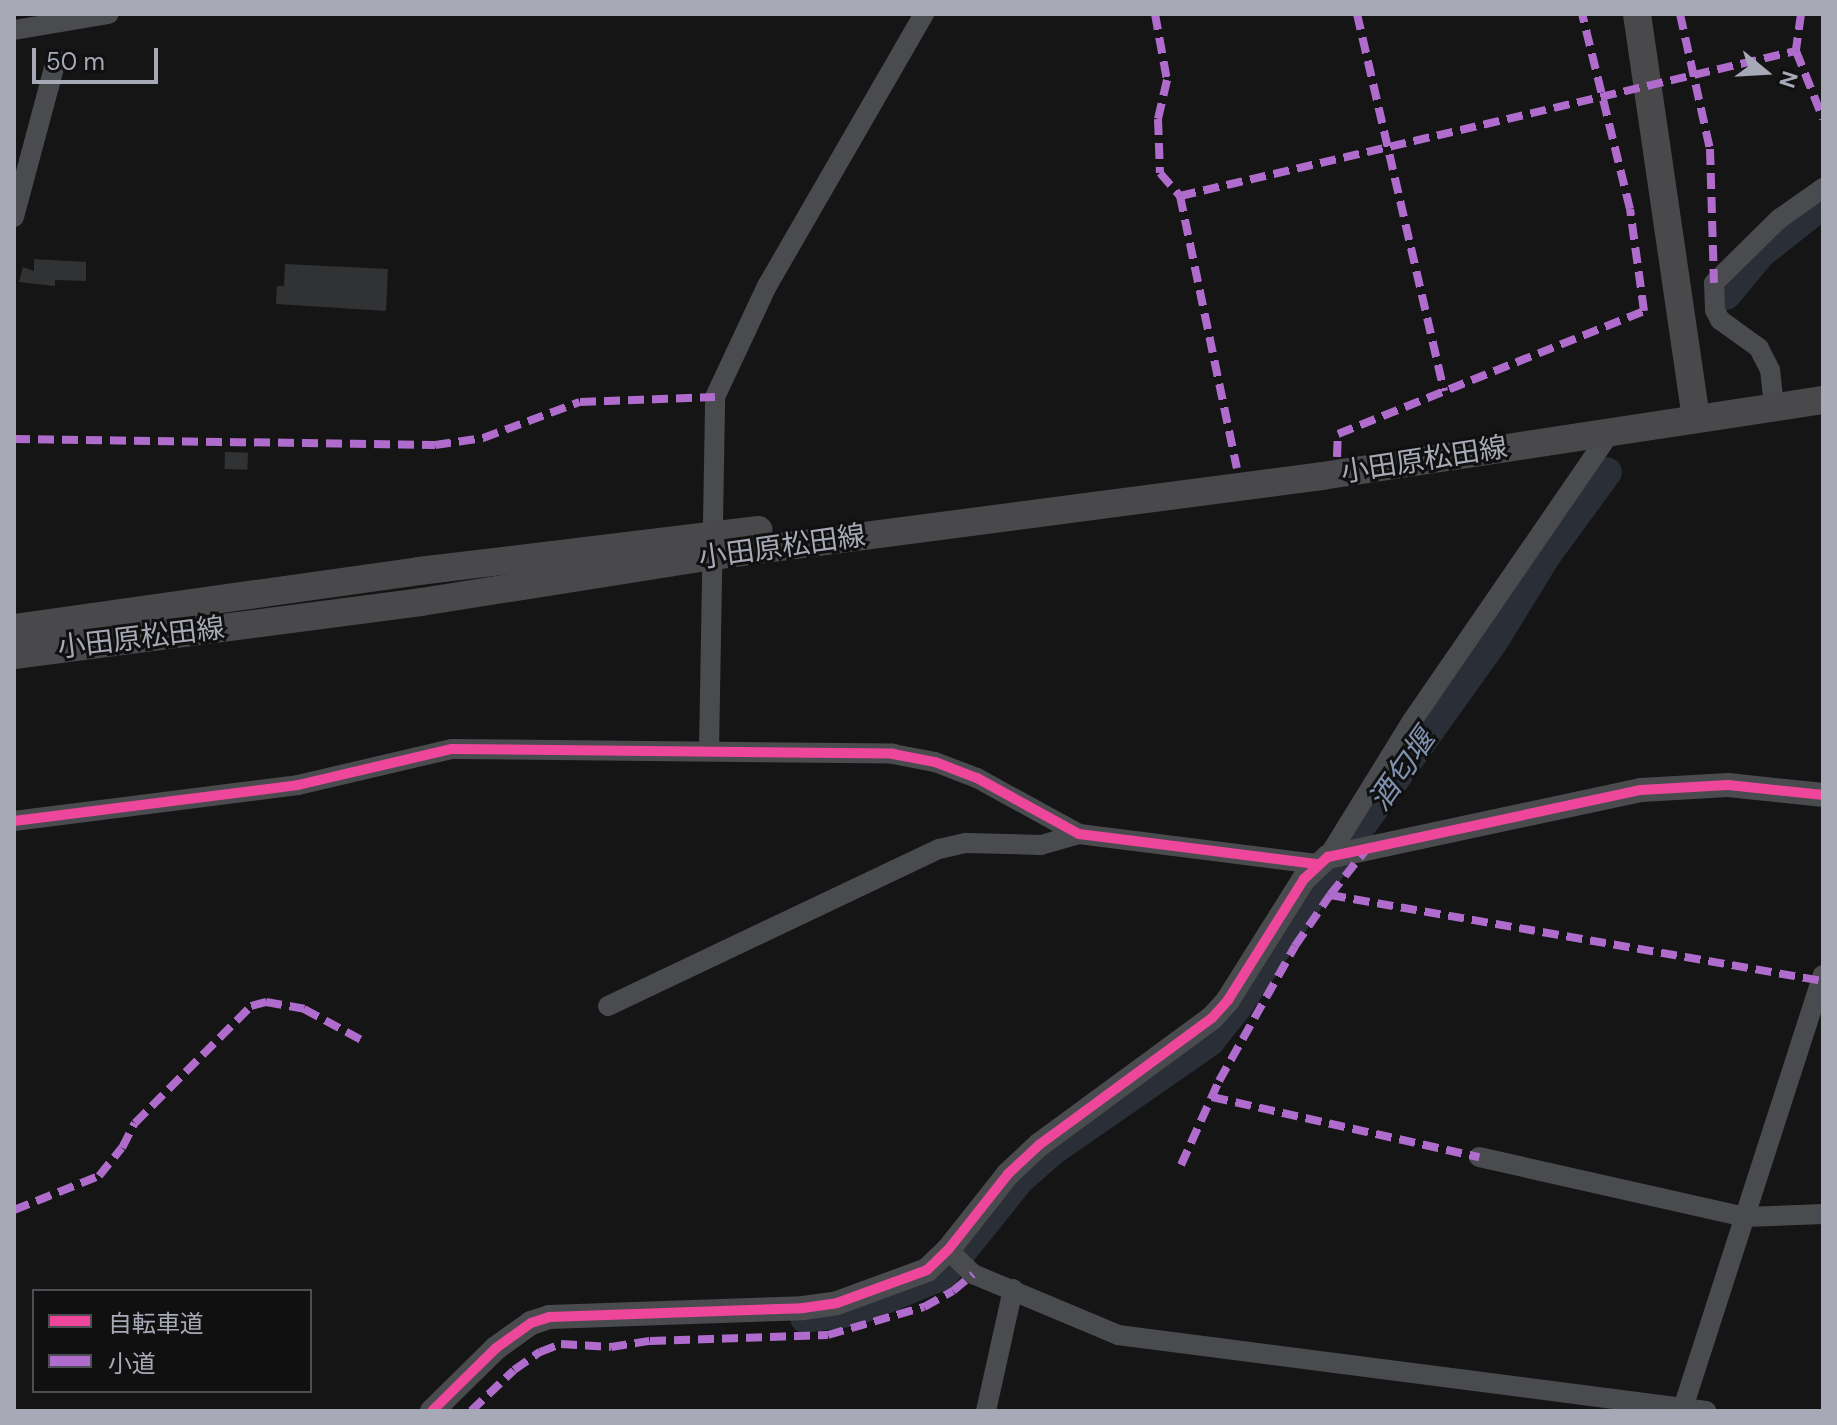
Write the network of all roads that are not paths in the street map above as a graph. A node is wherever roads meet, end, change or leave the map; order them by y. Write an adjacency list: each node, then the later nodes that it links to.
1 (109, 14): 4 (street)
2 (924, 14): 12 (street)
3 (1637, 14): 10 (main road)
4 (14, 30)
5 (56, 60): 7 (street)
6 (1823, 188): 9 (street)
7 (14, 217)
8 (1823, 400): 9 (main road, 小田原松田線)
9 (1774, 407): 10 (main road, 小田原松田線)
10 (1696, 416): 11 (main road, 小田原松田線)
11 (1612, 430): 12 (main road, 小田原松田線); 19 (street)
12 (712, 546): 13 (main road, 小田原松田線); 14 (main road, 小田原松田線); 15 (street)
13 (14, 628)
14 (14, 655)
15 (709, 751): 17 (street); 18 (street)
16 (1823, 795): 19 (street)
17 (14, 821)
18 (1079, 834): 19 (street); 21 (street)
19 (1322, 860): 25 (street)
20 (1823, 975): 24 (street)
21 (608, 1006)
22 (1479, 1157): 24 (street)
23 (1823, 1214): 24 (street)
24 (1745, 1217): 27 (street)
25 (948, 1250): 26 (street); 28 (street)
26 (1013, 1289): 27 (street); 29 (street)
27 (1683, 1408): 30 (street)
28 (432, 1411)
29 (986, 1411)
30 (1706, 1411)

